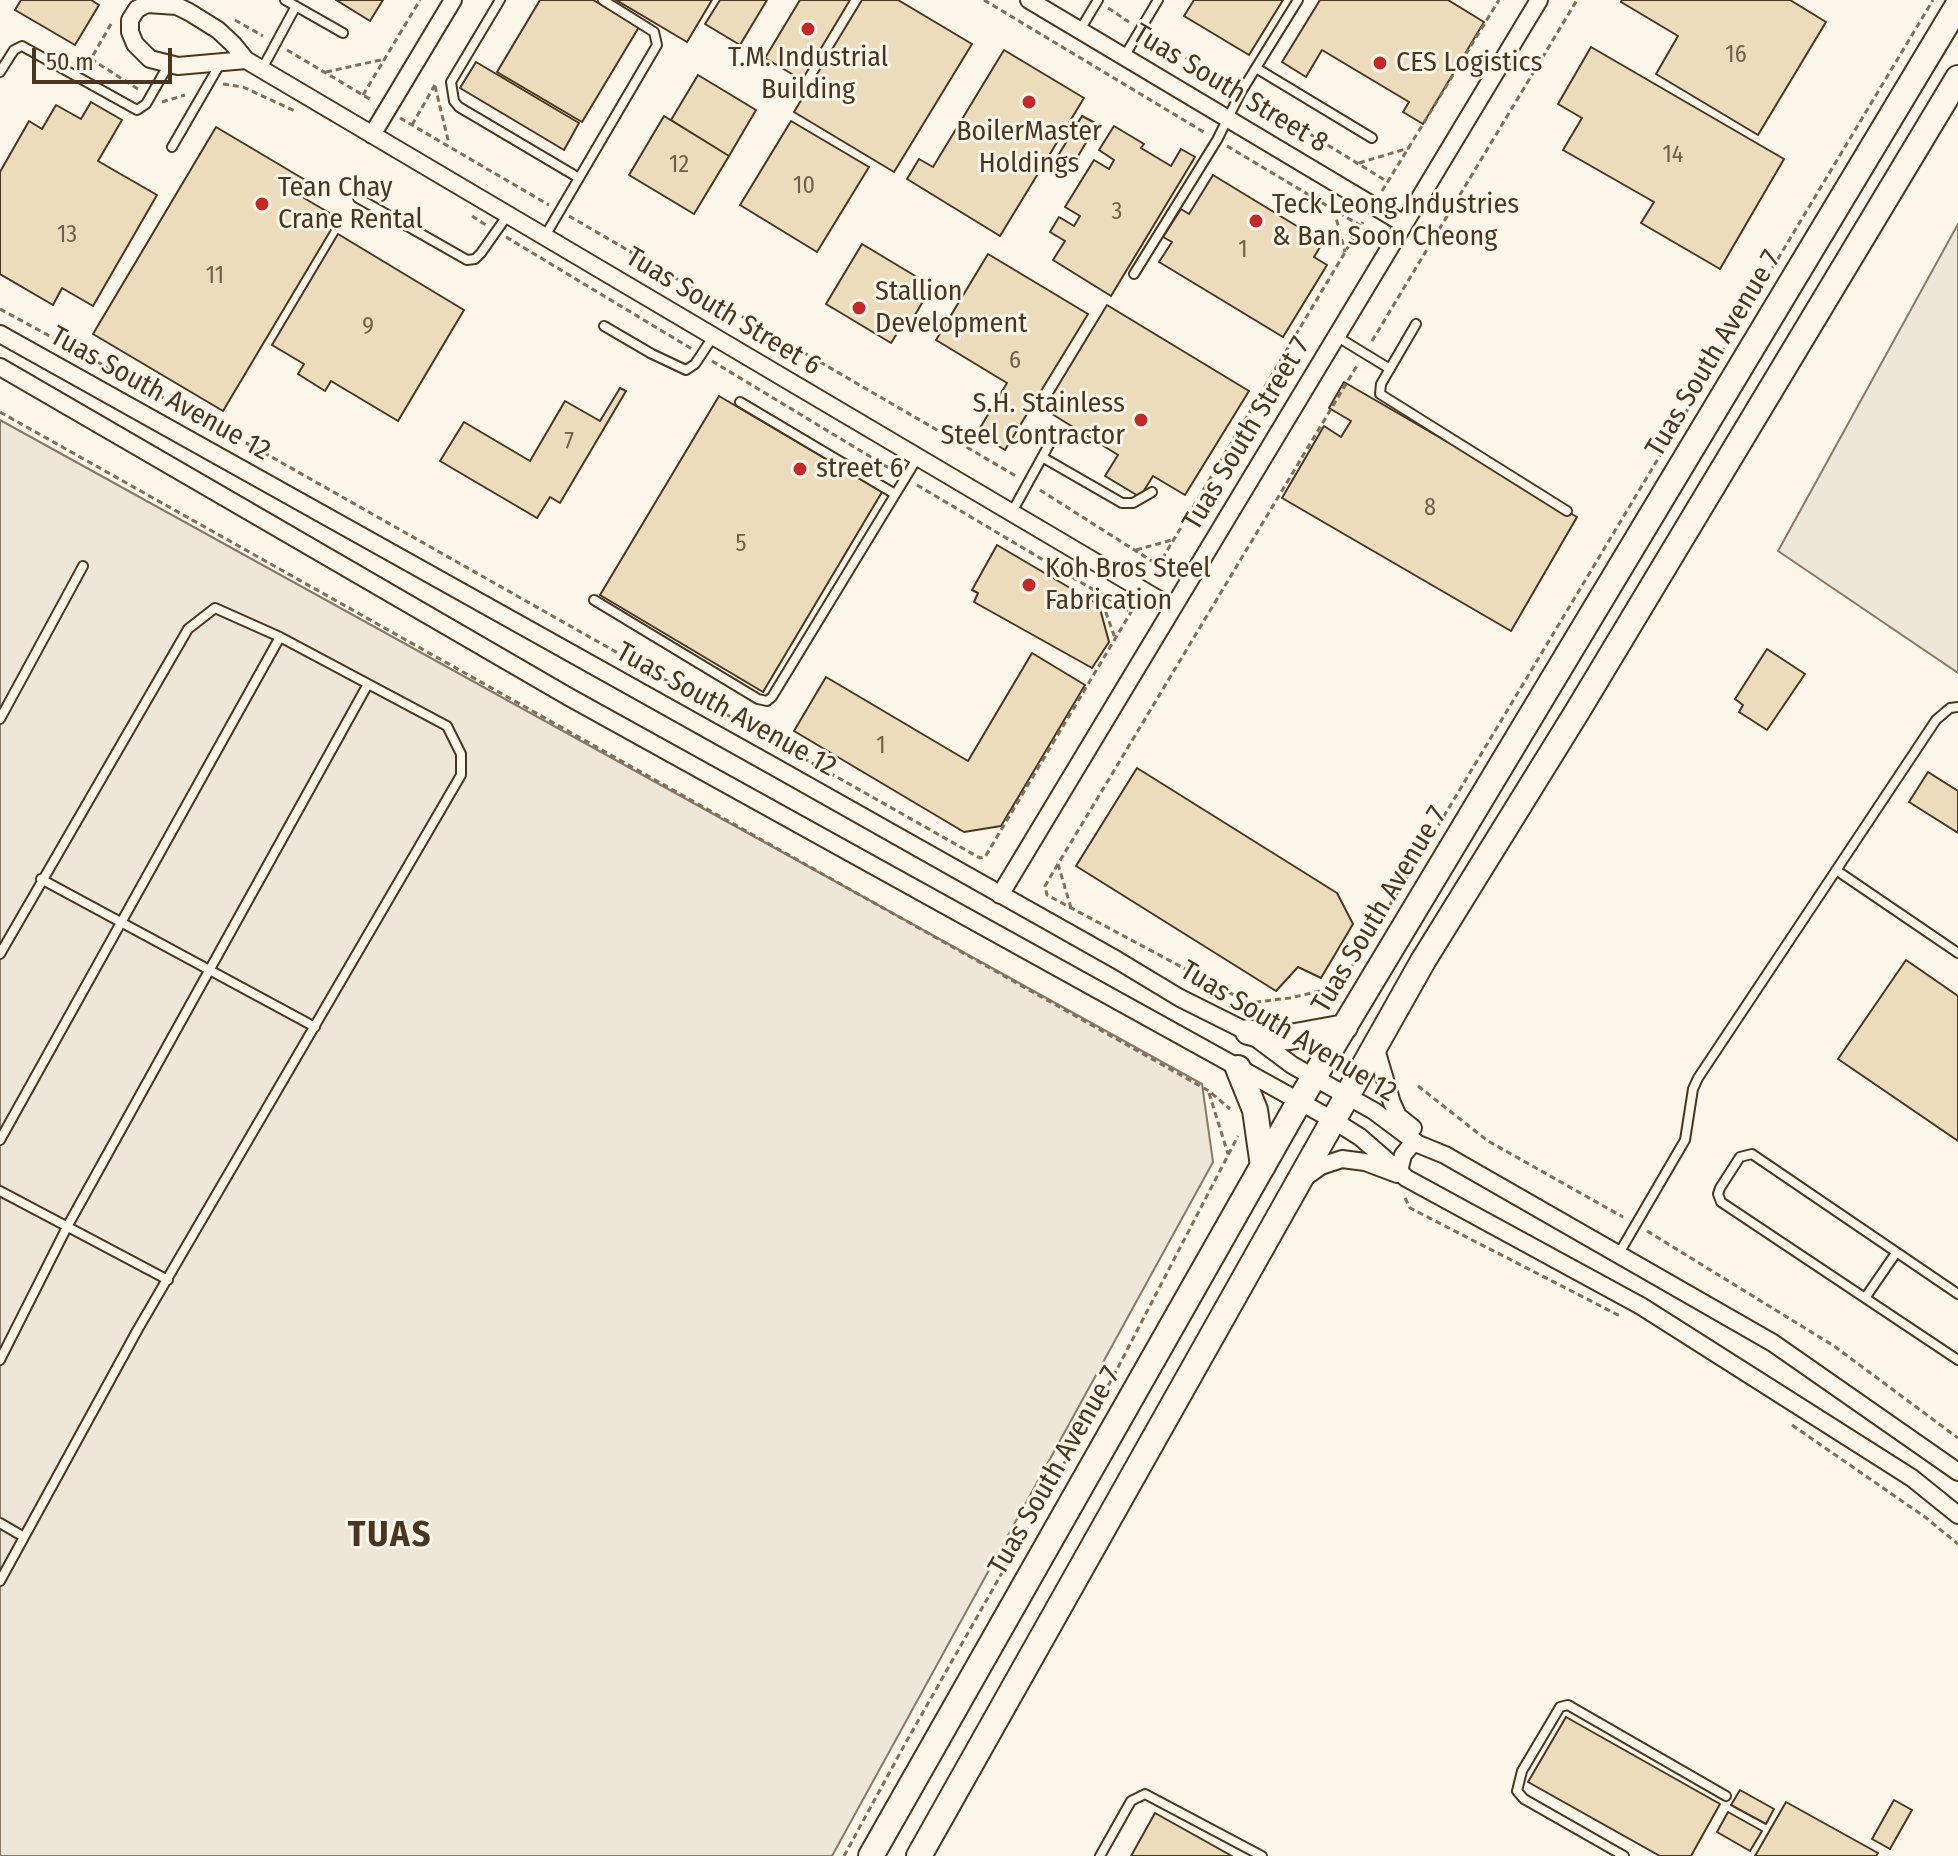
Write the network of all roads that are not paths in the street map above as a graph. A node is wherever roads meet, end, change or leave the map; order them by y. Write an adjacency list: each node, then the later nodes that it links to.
1 (285, 0): 11 (lane)
2 (453, 0): 23 (street)
3 (500, 0): 26 (lane)
4 (603, 0): 26 (lane)
5 (1029, 0): 12 (street, Tuas South Street 8)
6 (1098, 0): 12 (lane)
7 (1158, 0): 14 (lane)
8 (1298, 0): 18 (lane)
9 (1539, 0): 29 (street, Tuas South Street 7)
10 (1958, 5): 62 (street, Tuas South Avenue 7)
11 (296, 6): 13 (lane); 19 (lane)
12 (1080, 30): 14 (street, Tuas South Street 8)
13 (343, 33)
14 (1124, 57): 22 (street, Tuas South Street 8)
15 (246, 60): 16 (street); 17 (street, Tuas South Street 6); 19 (street, Tuas South Street 6)
16 (220, 63): 17 (street); 25 (lane)
17 (169, 64): 20 (lane)
18 (1256, 68): 22 (lane); 24 (lane)
19 (262, 70): 23 (street, Tuas South Street 6)
20 (0, 72)
21 (1958, 78): 64 (street)
22 (1228, 117): 29 (street, Tuas South Street 8); 31 (lane)
23 (372, 135): 28 (street, Tuas South Street 6)
24 (1372, 138)
25 (172, 147)
26 (579, 178): 30 (lane)
27 (358, 198): 28 (lane)
28 (507, 216): 30 (street, Tuas South Street 6)
29 (1404, 224): 35 (street, Tuas South Street 7)
30 (544, 237): 36 (street, Tuas South Street 6)
31 (1134, 274)
32 (1416, 324): 38 (lane)
33 (604, 326): 36 (lane)
34 (0, 334): 56 (street, Tuas South Avenue 12)
35 (1336, 336): 38 (lane); 49 (street, Tuas South Street 7)
36 (713, 337): 41 (street, Tuas South Street 6)
37 (0, 367): 65 (street, Tuas South Avenue 12)
38 (1390, 369): 45 (lane)
39 (740, 402): 44 (lane)
40 (1056, 432): 42 (lane)
41 (918, 457): 44 (lane); 46 (street, Tuas South Street 6)
42 (1042, 457): 43 (lane); 46 (lane)
43 (1152, 492)
44 (895, 494): 48 (lane)
45 (1567, 511)
46 (1012, 512): 49 (street, Tuas South Street 6)
47 (83, 566): 53 (lane)
48 (594, 600)
49 (1173, 608): 56 (street, Tuas South Street 7)
50 (280, 637): 51 (lane); 55 (lane); 57 (lane)
51 (368, 684): 60 (lane); 61 (lane)
52 (1958, 707): 54 (lane)
53 (0, 719)
54 (1836, 870): 58 (lane); 79 (lane)
55 (41, 879): 57 (lane); 59 (lane)
56 (1000, 895): 63 (street, Tuas South Avenue 12)
57 (121, 923): 60 (lane); 70 (lane)
58 (1958, 953)
59 (0, 954)
60 (210, 970): 61 (lane); 77 (lane)
61 (315, 1027): 80 (lane)
62 (1345, 1027): 63 (street); 66 (street, Tuas South Avenue 7)
63 (1248, 1032): 66 (street, Tuas South Avenue 12)
64 (1375, 1046): 67 (street); 72 (street)
65 (1238, 1068): 68 (street, Tuas South Avenue 12); 73 (street)
66 (1314, 1079): 67 (street, Tuas South Avenue 12); 68 (street, Tuas South Avenue 7)
67 (1347, 1096): 69 (street); 71 (street, Tuas South Avenue 12)
68 (1299, 1102): 69 (street, Tuas South Avenue 12); 73 (street, Tuas South Avenue 7)
69 (1333, 1120): 74 (street, Tuas South Avenue 12); 75 (street)
70 (0, 1140)
71 (1418, 1144): 72 (street, Tuas South Avenue 12); 74 (street)
72 (1445, 1155): 79 (street, Tuas South Avenue 12)
73 (1263, 1166): 91 (street, Tuas South Avenue 7)
74 (1403, 1181): 75 (street); 86 (street, Tuas South Avenue 12)
75 (1298, 1182): 92 (street)
76 (0, 1191): 77 (lane)
77 (67, 1227): 80 (lane); 83 (lane)
78 (1896, 1253): 81 (lane); 82 (lane); 82 (lane)
79 (1618, 1256): 85 (street, Tuas South Avenue 12)
80 (168, 1280): 88 (lane)
81 (1958, 1294)
82 (1865, 1298): 84 (lane)
83 (0, 1358)
84 (1958, 1360)
85 (1958, 1472)
86 (1958, 1515)
87 (0, 1523): 88 (lane)
88 (24, 1537): 89 (lane)
89 (0, 1581)
90 (1726, 1796): 95 (lane)
91 (871, 1856)
92 (919, 1856)
93 (1100, 1856): 94 (lane)
94 (1262, 1856)
95 (1624, 1856)

